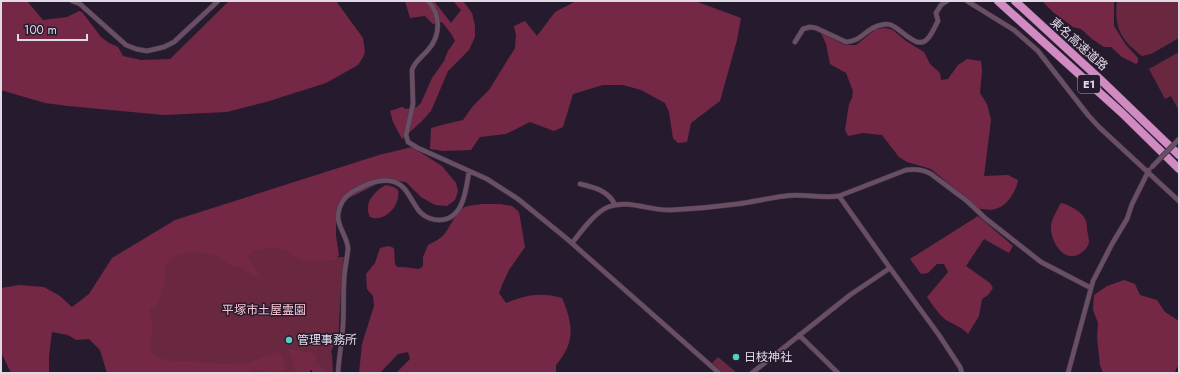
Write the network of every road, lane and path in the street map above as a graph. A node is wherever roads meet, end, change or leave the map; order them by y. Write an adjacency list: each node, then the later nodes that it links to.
1 (72, 1): 8 (street)
2 (218, 1): 8 (street)
3 (428, 1): 13 (street)
4 (947, 1): 9 (street)
5 (967, 1): 14 (street)
6 (998, 1): 12 (highway, 東名高速道路 / E1)
7 (1015, 1): 11 (highway, 東名高速道路 / E1)
8 (81, 2)
9 (795, 42)
10 (1179, 139): 14 (street, bridge)
11 (1179, 155)
12 (1179, 169)
13 (469, 171): 19 (street); 23 (street)
14 (1148, 172): 17 (street); 21 (street)
15 (580, 184): 18 (street)
16 (839, 196): 18 (street); 20 (street); 21 (street)
17 (1179, 201)
18 (615, 205): 19 (street)
19 (572, 243): 24 (street)
20 (890, 268): 22 (street); 27 (street)
21 (1091, 288): 28 (street)
22 (799, 335): 25 (street); 26 (street)
23 (338, 373)
24 (720, 373)
25 (752, 373)
26 (838, 373)
27 (962, 373)
28 (1068, 373)

